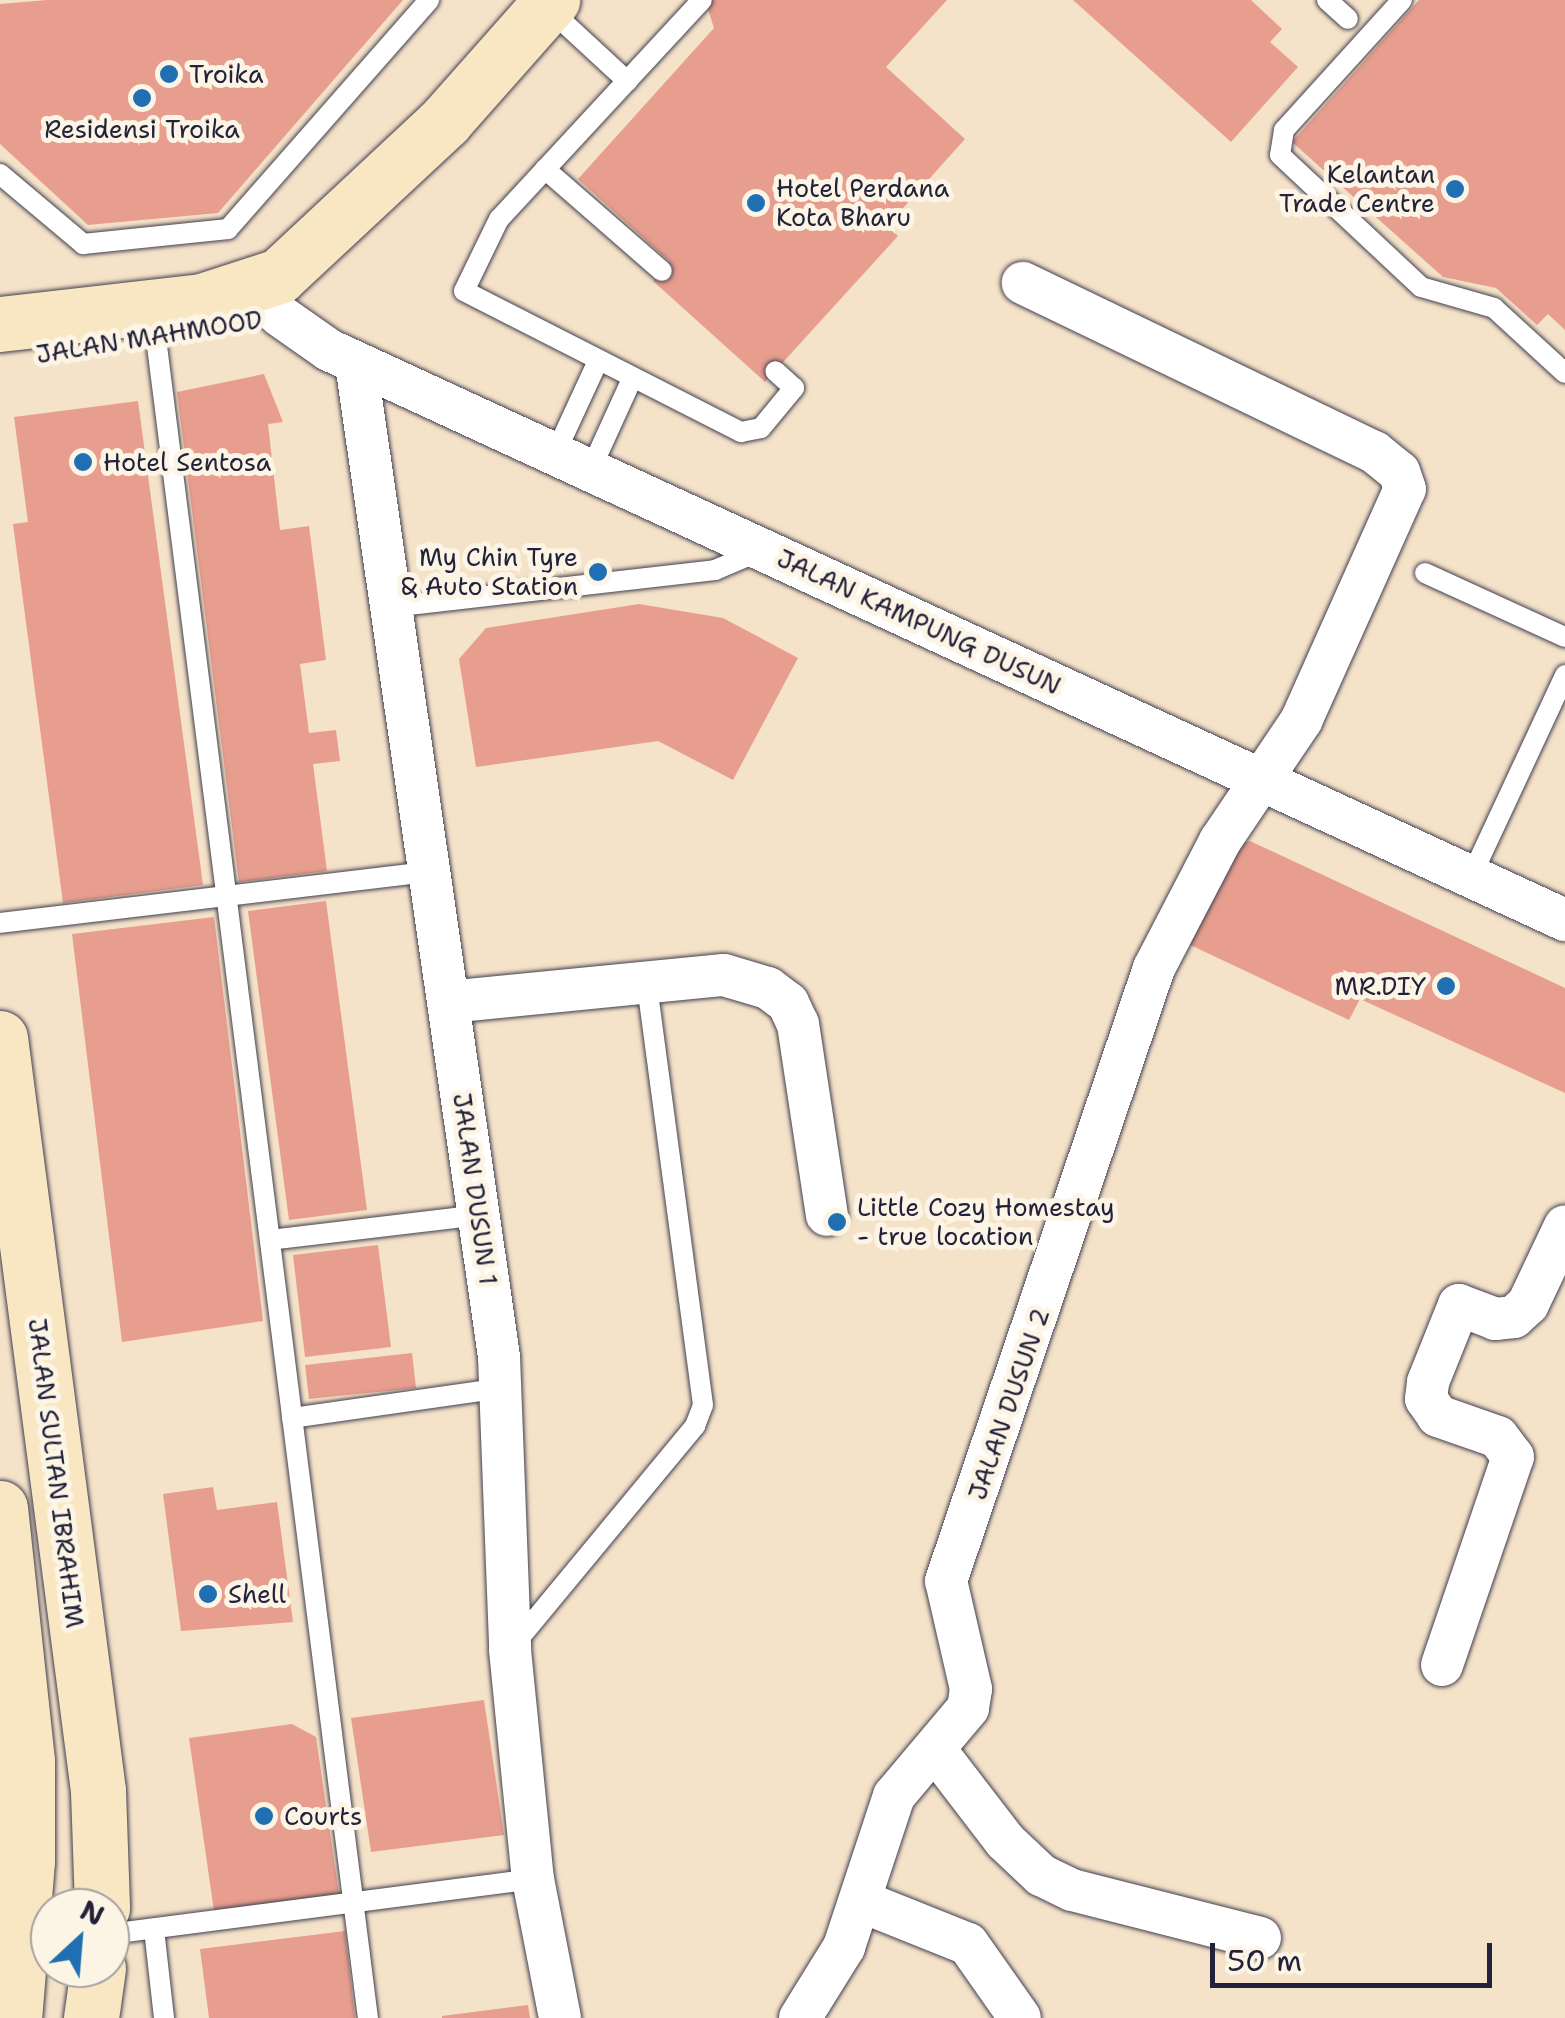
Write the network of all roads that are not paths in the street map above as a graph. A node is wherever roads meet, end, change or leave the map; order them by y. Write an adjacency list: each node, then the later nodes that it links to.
1 (429, 0): 10 (lane)
2 (702, 0): 7 (lane)
3 (1326, 0): 6 (lane)
4 (1402, 0): 20 (lane)
5 (546, 2): 7 (lane); 8 (main road, JALAN MAHMOOD)
6 (1348, 19)
7 (627, 81): 9 (lane)
8 (445, 121): 13 (main road, JALAN MAHMOOD); 14 (main road, JALAN MAHMOOD)
9 (545, 168): 11 (lane); 18 (lane)
10 (0, 174)
11 (662, 271)
12 (1022, 283): 28 (street, JALAN DUSUN 2)
13 (280, 314): 15 (main road, JALAN MAHMOOD); 17 (street, JALAN KAMPUNG DUSUN)
14 (0, 324)
15 (156, 338): 16 (main road, JALAN MAHMOOD); 31 (lane)
16 (0, 361)
17 (356, 363): 22 (street, JALAN KAMPUNG DUSUN); 25 (street, JALAN DUSUN 1)
18 (597, 363): 21 (lane); 22 (lane)
19 (775, 371): 21 (lane)
20 (1565, 372)
21 (632, 380): 22 (lane)
22 (572, 463): 23 (street, JALAN KAMPUNG DUSUN)
23 (762, 550): 25 (lane); 28 (street, JALAN KAMPUNG DUSUN)
24 (1425, 572): 26 (lane)
25 (391, 607): 29 (street, JALAN DUSUN 1)
26 (1565, 637)
27 (1565, 676): 30 (lane)
28 (1262, 780): 30 (street, JALAN KAMPUNG DUSUN); 46 (street, JALAN DUSUN 2)
29 (430, 872): 31 (lane); 35 (street, JALAN DUSUN 1)
30 (1472, 876): 32 (street, JALAN KAMPUNG DUSUN)
31 (227, 896): 33 (lane); 40 (lane)
32 (1565, 920)
33 (0, 923)
34 (647, 984): 35 (street); 37 (street); 44 (lane)
35 (448, 1002): 38 (street, JALAN DUSUN 1)
36 (0, 1038): 48 (main road, JALAN SULTAN IBRAHIM)
37 (827, 1215)
38 (479, 1216): 40 (lane); 41 (street, JALAN DUSUN 1)
39 (1565, 1226): 45 (street)
40 (270, 1240): 42 (lane)
41 (502, 1388): 42 (lane); 44 (street, JALAN DUSUN 1)
42 (292, 1418): 50 (lane)
43 (0, 1508): 54 (main road)
44 (510, 1650): 47 (street, JALAN DUSUN 1)
45 (1442, 1665)
46 (936, 1752): 49 (street, JALAN DUSUN 2); 52 (street)
47 (534, 1879): 50 (lane); 57 (street, JALAN DUSUN 1)
48 (101, 1888)
49 (864, 1902): 58 (street, JALAN DUSUN 2); 59 (street)
50 (354, 1904): 51 (lane); 56 (lane)
51 (154, 1929): 53 (lane); 55 (lane)
52 (1260, 1938)
53 (130, 1953)
54 (10, 1994)
55 (164, 2018)
56 (368, 2018)
57 (560, 2018)
58 (800, 2018)
59 (1020, 2018)

